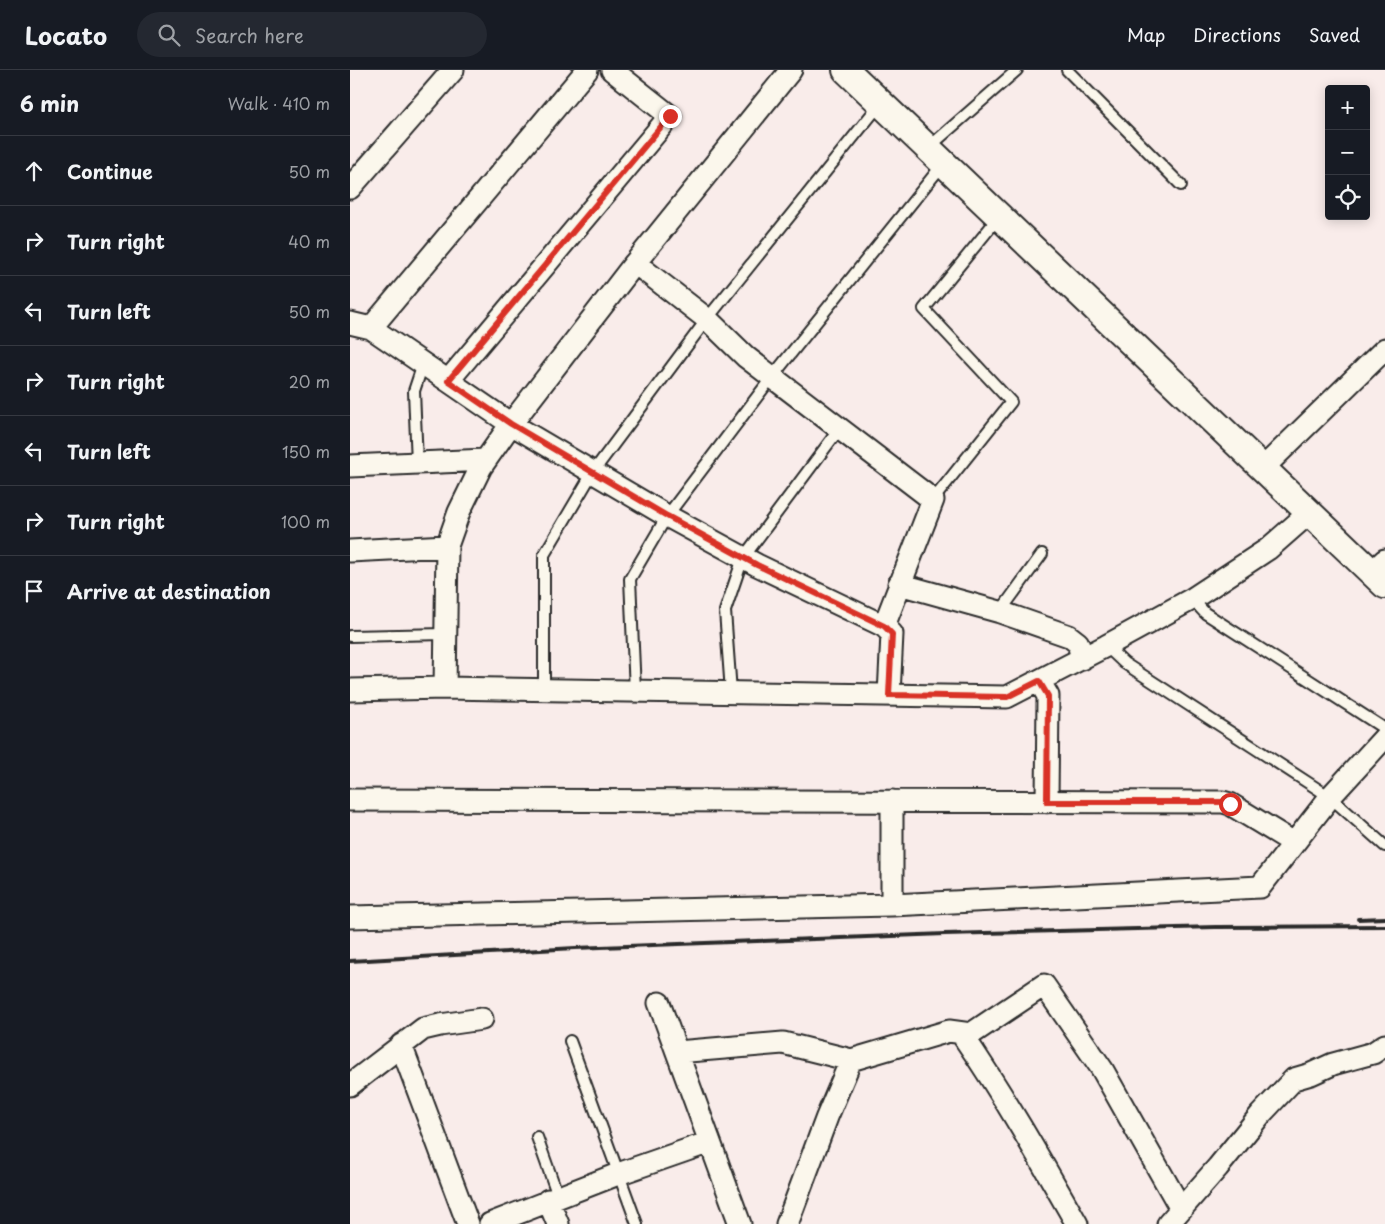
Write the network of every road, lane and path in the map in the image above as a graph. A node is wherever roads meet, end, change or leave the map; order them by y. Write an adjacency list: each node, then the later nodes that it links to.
1 (453, 70): 11 (street)
2 (587, 70): 16 (street)
3 (612, 70): 20 (street)
4 (791, 70): 13 (street)
5 (846, 70): 8 (street)
6 (1017, 70): 9 (lane)
7 (1067, 70): 10 (lane)
8 (880, 103): 9 (street); 14 (lane)
9 (936, 156): 12 (street); 19 (lane)
10 (1181, 185)
11 (350, 188)
12 (1000, 216): 26 (street); 28 (lane)
13 (635, 263): 14 (street); 21 (street)
14 (707, 319): 19 (street); 27 (lane)
15 (350, 323): 16 (street)
16 (371, 328): 18 (street)
17 (1385, 349): 26 (street)
18 (423, 364): 20 (street); 24 (lane)
19 (772, 377): 22 (street); 30 (lane)
20 (448, 381): 21 (street)
21 (511, 424): 23 (street); 27 (street)
22 (840, 428): 28 (street); 34 (lane)
23 (486, 460): 24 (street); 31 (street)
24 (417, 463): 25 (street)
25 (350, 466)
26 (1263, 468): 29 (street)
27 (593, 472): 30 (street); 47 (lane)
28 (933, 500): 36 (street)
29 (1309, 513): 35 (street); 37 (street)
30 (667, 516): 34 (street); 48 (lane)
31 (446, 546): 32 (street); 40 (street)
32 (350, 551)
33 (1042, 554): 38 (lane)
34 (743, 558): 39 (street); 49 (lane)
35 (1381, 572)
36 (899, 584): 38 (street); 39 (street)
37 (1192, 599): 42 (street); 51 (lane)
38 (1000, 612): 43 (street)
39 (884, 626): 50 (street)
40 (446, 634): 41 (lane); 45 (street)
41 (350, 636)
42 (1106, 646): 43 (street); 53 (lane)
43 (1082, 659): 44 (street)
44 (1039, 681): 50 (street); 56 (street)
45 (445, 688): 46 (street); 47 (street)
46 (350, 690)
47 (544, 690): 48 (street)
48 (635, 691): 49 (street)
49 (731, 692): 50 (street)
50 (889, 695)
51 (1385, 729)
52 (1385, 737): 53 (street)
53 (1330, 797): 57 (street); 58 (lane)
54 (350, 800): 55 (street)
55 (892, 801): 56 (street); 59 (street)
56 (1047, 802): 57 (street)
57 (1294, 843): 59 (street)
58 (1385, 846)
59 (892, 905): 60 (street)
60 (350, 917)
61 (659, 1003): 67 (street)
62 (482, 1019): 65 (street)
63 (961, 1033): 68 (street); 74 (street); 81 (street)
64 (570, 1041): 72 (lane)
65 (401, 1045): 69 (street); 75 (street)
66 (1385, 1045): 74 (street)
67 (677, 1052): 68 (street); 71 (street)
68 (851, 1060): 80 (street)
69 (350, 1085)
70 (537, 1137): 73 (lane)
71 (710, 1142): 72 (street); 79 (street)
72 (618, 1174): 73 (street); 78 (lane)
73 (553, 1198): 76 (street); 77 (street)
74 (1175, 1217)
75 (468, 1224)
76 (490, 1224)
77 (558, 1224)
78 (637, 1224)
79 (740, 1224)
80 (787, 1224)
81 (1077, 1224)

